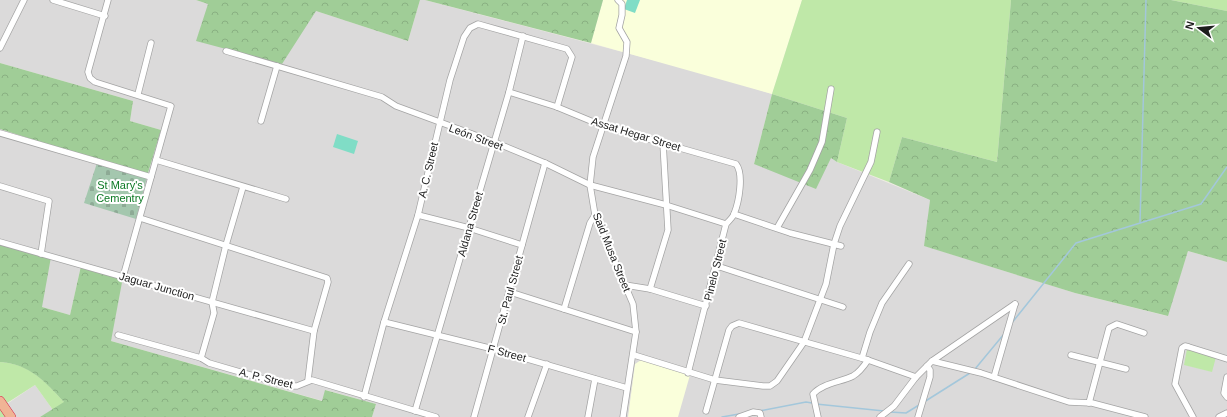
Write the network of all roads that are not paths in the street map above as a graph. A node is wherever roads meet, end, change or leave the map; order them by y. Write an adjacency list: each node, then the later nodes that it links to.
1 (24, 0): 8 (street)
2 (56, 0): 5 (street)
3 (108, 0): 5 (street)
4 (618, 0): 17 (street, Said Musa Street)
5 (105, 16): 13 (street)
6 (523, 36): 12 (street, Aldana Street); 14 (street, A. C. Street); 16 (street, A. C. Street)
7 (151, 43): 13 (street)
8 (0, 48)
9 (226, 51): 10 (street, León Street)
10 (277, 66): 15 (street); 16 (street, León Street)
11 (831, 89): 37 (street)
12 (509, 92): 14 (street, Assat Hegar Street); 20 (street, Aldana Street)
13 (138, 94): 22 (street)
14 (557, 107): 17 (street, Assat Hegar Street)
15 (261, 121)
16 (439, 123): 20 (street, León Street); 32 (street, A. C. Street)
17 (603, 126): 21 (street, Assat Hegar Street); 26 (street, Said Musa Street)
18 (877, 132): 39 (street)
19 (0, 133): 25 (street)
20 (494, 142): 23 (street, León Street); 36 (street, Aldana Street)
21 (663, 143): 24 (street, Assat Hegar Street); 30 (street)
22 (156, 160): 25 (street); 28 (street)
23 (545, 163): 26 (street, León Street); 41 (street, St. Paul Street)
24 (740, 168): 31 (street, Pinelo Street)
25 (151, 177): 34 (street)
26 (590, 184): 30 (street, León Street); 33 (street, Said Musa Street)
27 (0, 186): 43 (street)
28 (243, 187): 29 (street); 40 (street)
29 (286, 199)
30 (666, 205): 35 (street, León Street); 48 (street)
31 (734, 214): 35 (street, Pinelo Street); 37 (street)
32 (418, 215): 36 (street); 55 (street, A. C. Street)
33 (595, 215): 47 (street, Said Musa Street); 54 (street)
34 (140, 218): 40 (street); 46 (street)
35 (726, 224): 45 (street, Pinelo Street)
36 (469, 228): 41 (street); 60 (street, Aldana Street)
37 (777, 228): 39 (street)
38 (0, 242): 43 (street, Jaguar Junction)
39 (834, 244): 42 (street); 50 (street)
40 (226, 245): 51 (street); 56 (street)
41 (522, 245): 49 (street, St. Paul Street)
42 (841, 246)
43 (41, 254): 46 (street, Jaguar Junction)
44 (909, 264): 66 (street)
45 (717, 266): 50 (street); 52 (street, Pinelo Street)
46 (123, 277): 51 (street, Jaguar Junction)
47 (625, 285): 48 (street); 57 (street, Said Musa Street)
48 (650, 289): 52 (street)
49 (510, 292): 54 (street); 62 (street, St. Paul Street)
50 (819, 299): 53 (street); 61 (street)
51 (212, 302): 56 (street, Jaguar Junction); 65 (street)
52 (706, 306): 74 (street, Pinelo Street)
53 (843, 307)
54 (564, 309): 57 (street)
55 (384, 322): 60 (street, F Street); 82 (street, A. C. Street)
56 (314, 331): 79 (street)
57 (636, 332): 63 (street, Said Musa Street)
58 (1144, 334): 71 (street)
59 (118, 335): 65 (street, A. P. Street)
60 (438, 335): 62 (street, F Street); 86 (street, Aldana Street)
61 (804, 342): 66 (street); 80 (street); 80 (street)
62 (493, 349): 70 (street, F Street); 91 (street, St. Paul Street)
63 (634, 355): 74 (street); 81 (street, Said Musa Street)
64 (1071, 355): 71 (street)
65 (201, 358): 79 (street, A. P. Street)
66 (862, 358): 68 (street)
67 (1227, 359): 101 (street)
68 (868, 360): 75 (street); 97 (street)
69 (932, 361): 72 (street); 76 (street); 76 (street)
70 (547, 364): 78 (street, F Street); 92 (street)
71 (1099, 364): 73 (street); 85 (street)
72 (927, 366): 75 (street); 99 (street)
73 (1126, 370)
74 (688, 373): 80 (street)
75 (916, 377): 98 (street)
76 (994, 377): 85 (street)
77 (1227, 377): 83 (street)
78 (595, 378): 81 (street, F Street); 93 (street)
79 (308, 380): 82 (street, A. P. Street)
80 (715, 380): 87 (street)
81 (628, 388): 94 (street, Said Musa Street)
82 (364, 397): 86 (street, A. P. Street)
83 (1227, 397)
84 (0, 401): 89 (highway)
85 (1089, 403): 100 (street)
86 (415, 411): 90 (street, A. P. Street)
87 (706, 411)
88 (1227, 413): 102 (street)
89 (11, 417)
90 (436, 417)
91 (474, 417)
92 (528, 417)
93 (588, 417)
94 (623, 417)
95 (739, 417): 96 (street)
96 (761, 417)
97 (818, 417)
98 (880, 417)
99 (918, 417)
100 (1145, 417)
101 (1193, 417)
102 (1219, 417)

